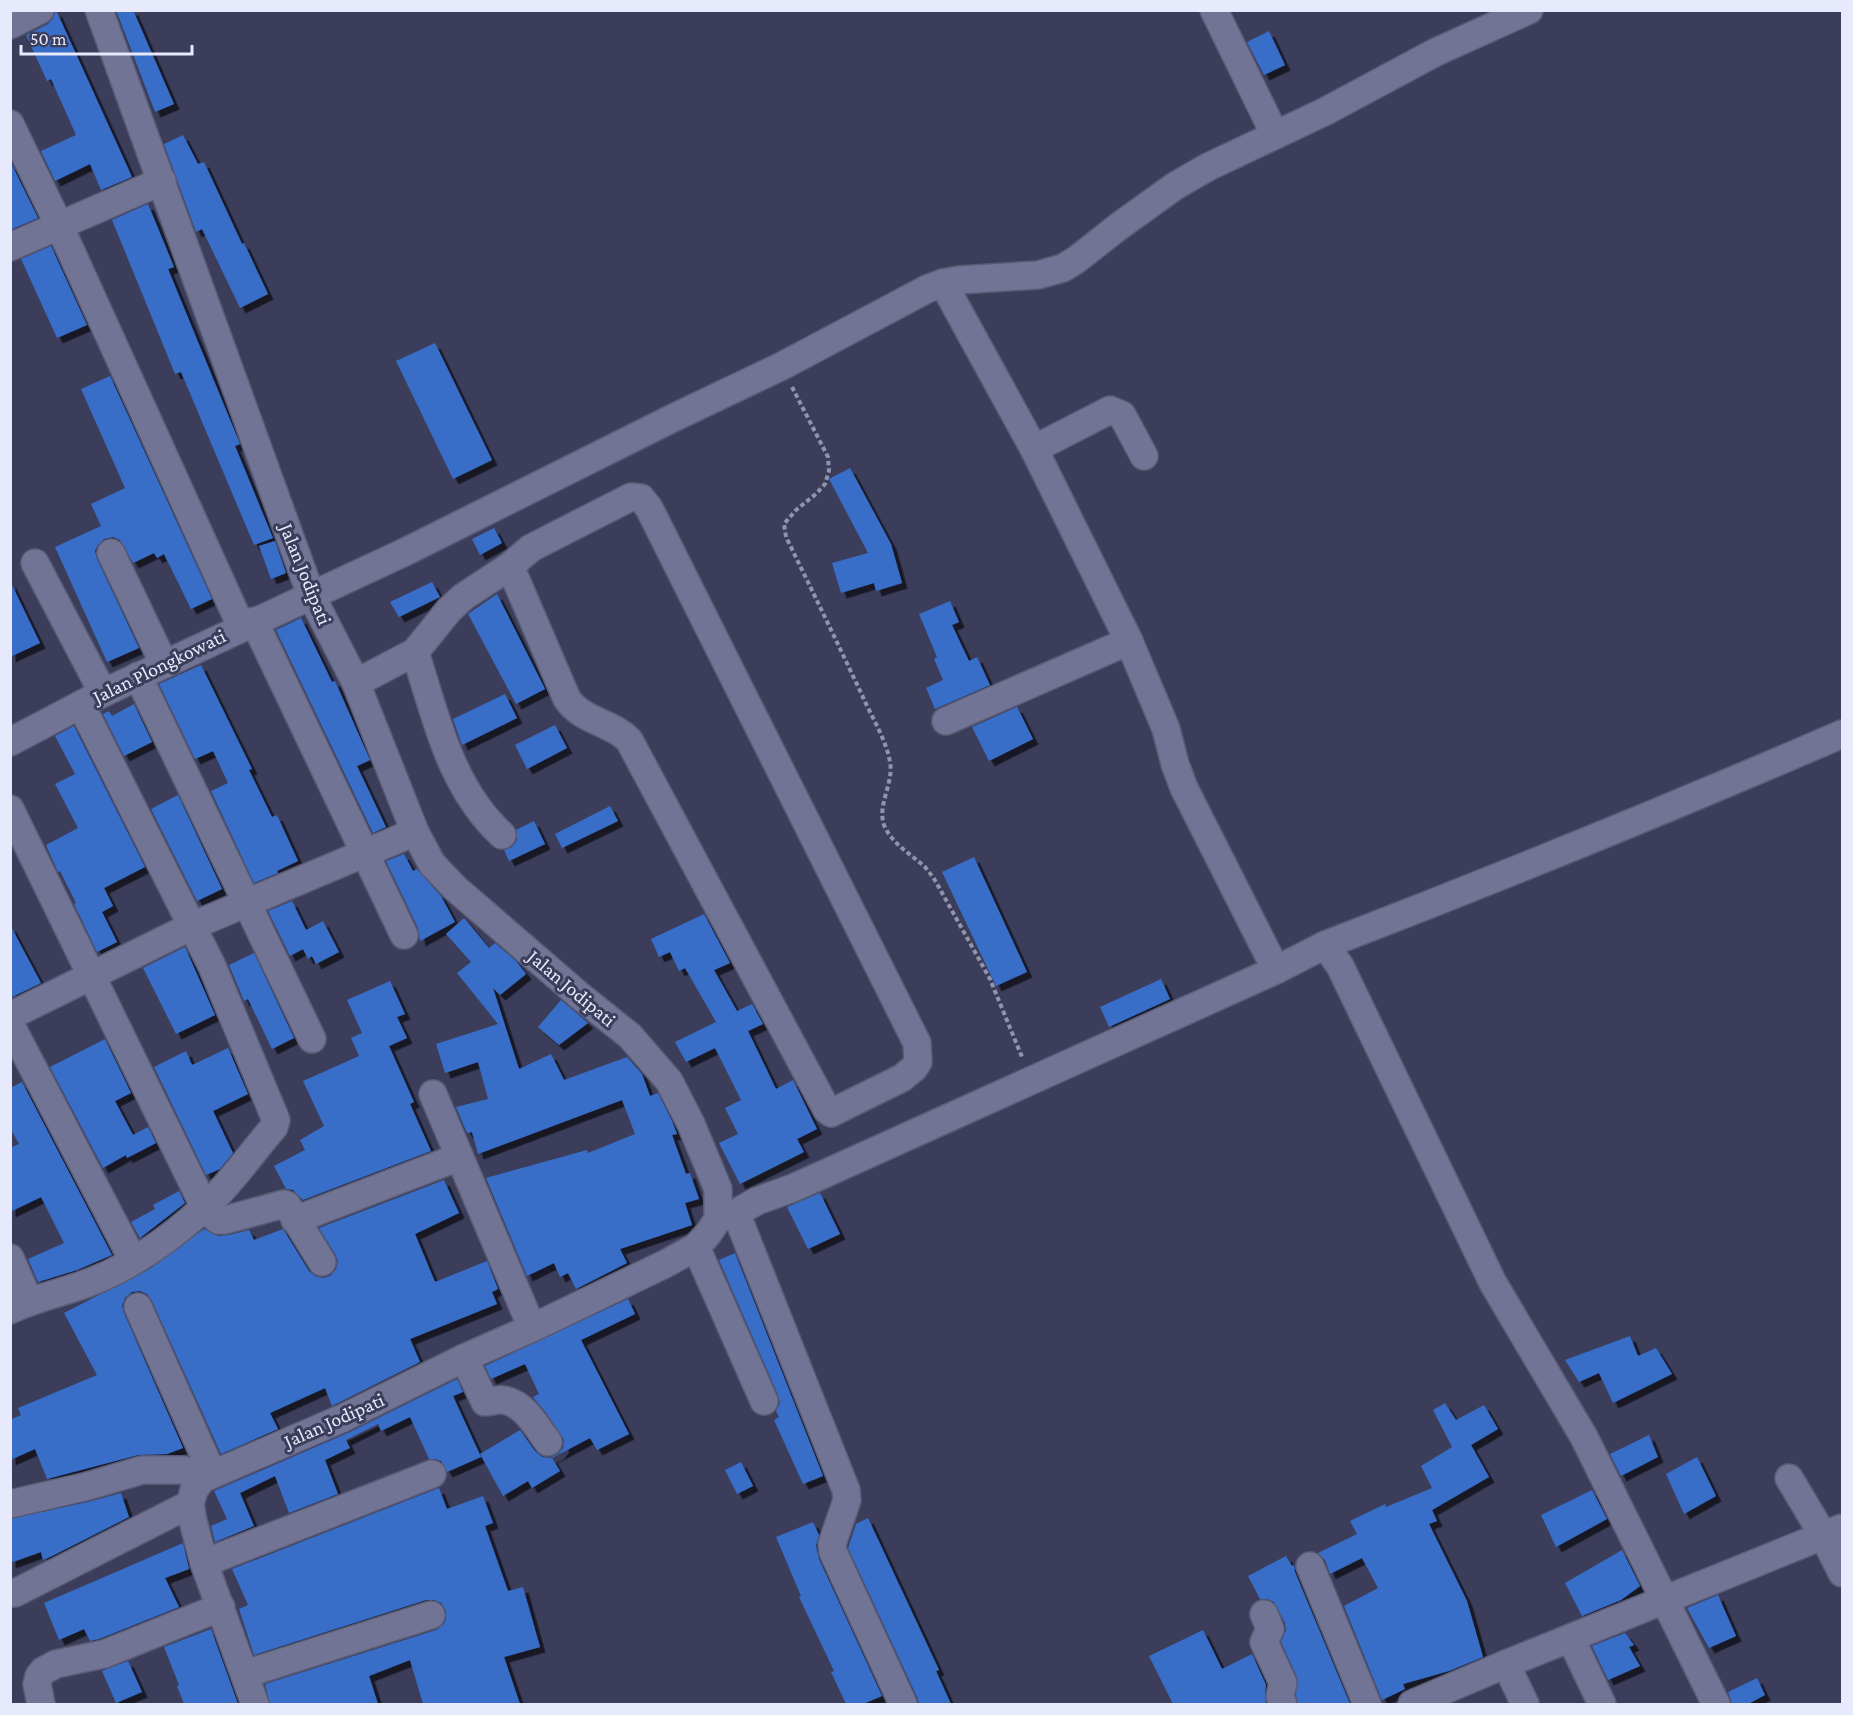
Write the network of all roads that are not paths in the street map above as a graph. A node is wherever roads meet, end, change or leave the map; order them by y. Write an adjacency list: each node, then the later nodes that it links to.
1 (40, 10): 5 (street)
2 (99, 10): 8 (street, Jalan Jodipati)
3 (1214, 10): 7 (street)
4 (1529, 10): 7 (street)
5 (10, 24)
6 (10, 124): 9 (street)
7 (1275, 135): 11 (street)
8 (162, 181): 9 (street); 17 (street, Jalan Jodipati)
9 (59, 225): 10 (street); 18 (street)
10 (10, 247)
11 (943, 283): 12 (street); 17 (street, Jalan Plongkowati)
12 (1034, 449): 13 (street); 19 (street)
13 (1144, 456)
14 (111, 553): 21 (street)
15 (35, 563): 24 (street)
16 (510, 566): 16 (street); 20 (street)
17 (310, 595): 18 (street, Jalan Plongkowati); 23 (street, Jalan Jodipati)
18 (247, 624): 21 (street, Jalan Plongkowati); 31 (street)
19 (1129, 641): 25 (street); 36 (street)
20 (416, 652): 23 (street); 30 (street)
21 (164, 664): 22 (street, Jalan Plongkowati)
22 (138, 676): 24 (street, Jalan Plongkowati); 32 (street)
23 (356, 683): 29 (street, Jalan Jodipati)
24 (92, 699): 27 (street, Jalan Plongkowati); 33 (street)
25 (946, 722)
26 (1842, 734): 35 (street)
27 (10, 742)
28 (10, 809): 37 (street)
29 (415, 832): 31 (street); 44 (street, Jalan Jodipati)
30 (502, 835)
31 (365, 854): 32 (street); 34 (street)
32 (247, 902): 33 (street); 40 (street)
33 (192, 926): 37 (street); 43 (street)
34 (404, 935)
35 (1325, 945): 36 (street); 66 (street)
36 (1276, 970): 44 (street)
37 (93, 976): 38 (street); 43 (street)
38 (10, 1016)
39 (10, 1024): 48 (street)
40 (312, 1039)
41 (433, 1094): 42 (street)
42 (459, 1157): 45 (street); 52 (street)
43 (208, 1210): 45 (street); 48 (street)
44 (727, 1216): 46 (street, Jalan Jodipati); 75 (street)
45 (295, 1220): 49 (street)
46 (696, 1247): 52 (street, Jalan Jodipati); 54 (street)
47 (10, 1258): 50 (street)
48 (133, 1260): 50 (street)
49 (322, 1262)
50 (20, 1306)
51 (138, 1307): 57 (street)
52 (532, 1328): 53 (street, Jalan Jodipati)
53 (464, 1358): 55 (street); 57 (street, Jalan Jodipati)
54 (764, 1401)
55 (548, 1442)
56 (432, 1474): 62 (street)
57 (207, 1476): 59 (street); 60 (street)
58 (1789, 1478): 61 (street)
59 (10, 1504)
60 (190, 1504): 62 (street); 65 (street)
61 (1833, 1531): 64 (street); 66 (street)
62 (204, 1563): 67 (street)
63 (1310, 1566): 77 (street)
64 (1842, 1573)
65 (10, 1593)
66 (1664, 1601): 70 (street); 81 (street)
67 (221, 1607): 72 (street); 73 (street)
68 (1264, 1614): 76 (street)
69 (431, 1615): 72 (street)
70 (1570, 1639): 71 (street); 80 (street)
71 (1506, 1664): 78 (street); 79 (street)
72 (244, 1674): 74 (street)
73 (41, 1704)
74 (255, 1704)
75 (903, 1704)
76 (1283, 1704)
77 (1367, 1704)
78 (1412, 1704)
79 (1525, 1704)
80 (1602, 1704)
81 (1716, 1704)

